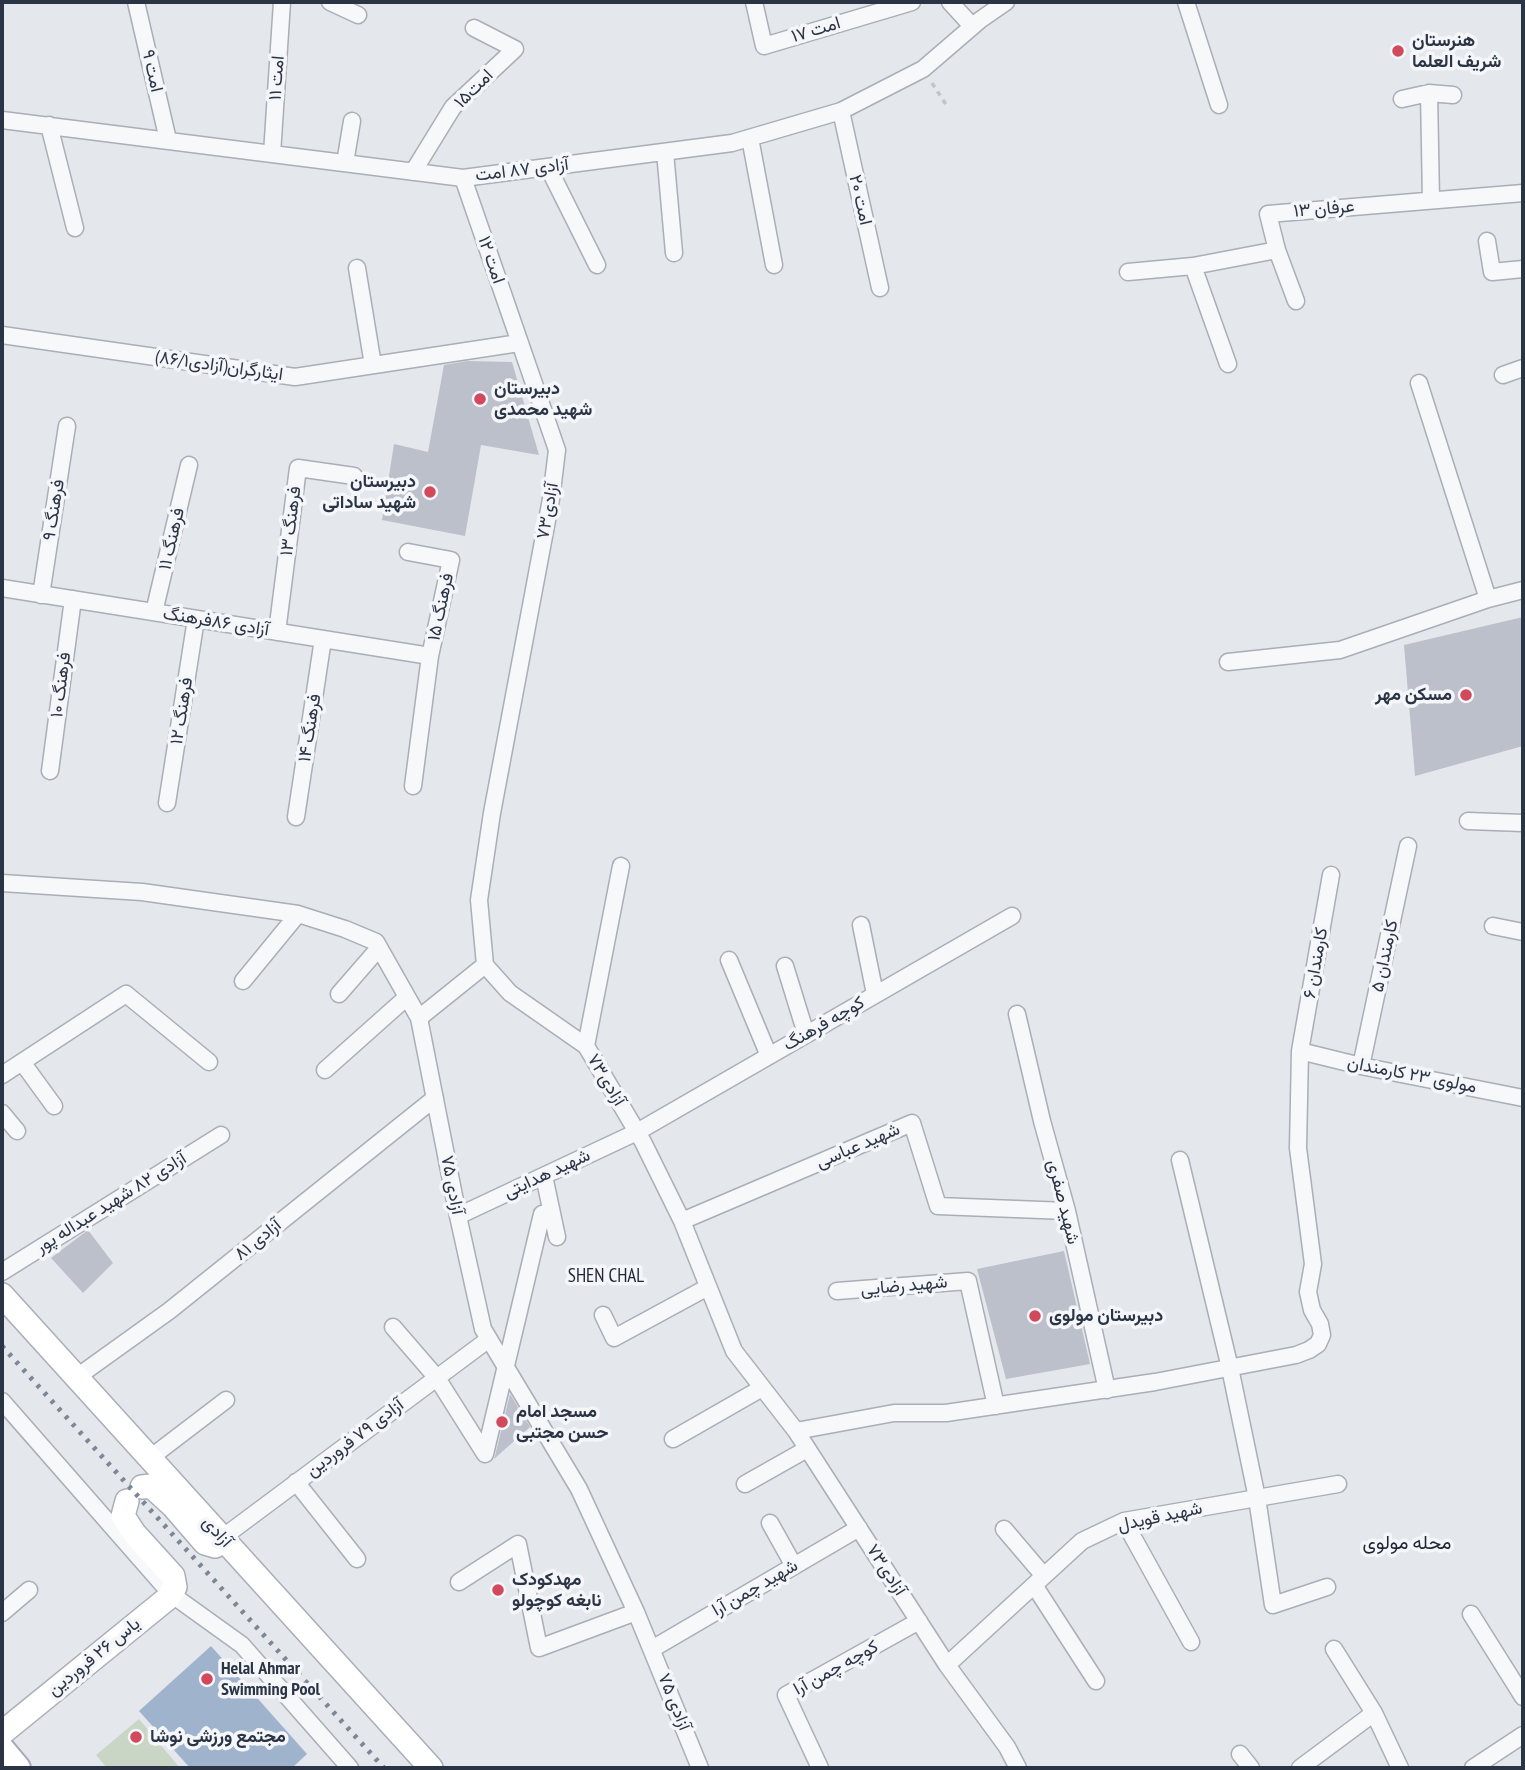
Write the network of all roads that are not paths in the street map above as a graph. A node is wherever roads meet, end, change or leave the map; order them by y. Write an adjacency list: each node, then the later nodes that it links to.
1 (136, 2): 21 (street, امت ۹)
2 (282, 2): 23 (street, امت ۱۱)
3 (330, 2): 9 (street)
4 (754, 2): 5 (street, امت ۱۷)
5 (912, 2)
6 (950, 2): 10 (street)
7 (1006, 2): 10 (street, آزادی ۸۷ امت)
8 (1186, 2): 15 (street)
9 (358, 15)
10 (972, 26): 16 (street, آزادی ۸۷ امت)
11 (474, 28): 26 (street, امت۱۵)
12 (1429, 93): 13 (street); 14 (street); 29 (street)
13 (1453, 95)
14 (1402, 99)
15 (1219, 104)
16 (841, 111): 20 (street, آزادی ۸۷ امت); 40 (street, امت ۲۰)
17 (2, 120): 19 (street, آزادی ۸۷ امت)
18 (352, 121): 24 (street)
19 (49, 125): 21 (street, آزادی ۸۷ امت); 30 (street)
20 (750, 138): 22 (street, آزادی ۸۷ امت); 35 (street)
21 (168, 141): 23 (street, آزادی ۸۷ امت)
22 (665, 152): 25 (street, آزادی ۸۷ امت); 33 (street)
23 (272, 154): 24 (street, آزادی ۸۷ امت)
24 (345, 163): 26 (street, آزادی ۸۷ امت)
25 (548, 167): 27 (street, آزادی ۸۷ امت); 34 (street)
26 (413, 172): 27 (street, آزادی ۸۷ امت)
27 (463, 178): 43 (street, امت ۱۲)
28 (1523, 193): 29 (street, عرفان ۱۳)
29 (1431, 201): 32 (street, عرفان ۱۳)
30 (75, 228)
31 (1487, 241): 38 (street)
32 (1277, 250): 36 (street); 41 (street)
33 (674, 253)
34 (597, 265)
35 (774, 265)
36 (1192, 267): 39 (street); 44 (street)
37 (357, 268): 45 (street)
38 (1523, 269)
39 (1128, 272)
40 (880, 288)
41 (1296, 300)
42 (2, 335): 45 (street, ایثارگران(آزادی۸۶/۱))
43 (519, 342): 45 (street, ایثارگران(آزادی۸۶/۱)); 81 (street, آزادی۷۳)
44 (1228, 364)
45 (373, 365)
46 (1523, 369): 47 (street)
47 (1503, 375)
48 (1419, 383): 57 (street)
49 (66, 426): 55 (street, فرهنگ ۹)
50 (189, 465): 58 (street, فرهنگ ۱۱)
51 (354, 476): 60 (street, فرهنگ ۱۳)
52 (408, 552): 62 (street, فرهنگ ۱۵)
53 (2, 588): 55 (street, آزادی ۸۶فرهنگ)
54 (1523, 590): 57 (street)
55 (41, 595): 56 (street, آزادی ۸۶فرهنگ)
56 (73, 599): 58 (street, آزادی ۸۶فرهنگ); 64 (street, فرهنگ ۱۰)
57 (1489, 599): 63 (street)
58 (154, 612): 59 (street, آزادی ۸۶فرهنگ)
59 (196, 619): 60 (street, آزادی ۸۶فرهنگ); 66 (street, فرهنگ ۱۲)
60 (277, 632): 61 (street, آزادی ۸۶فرهنگ)
61 (323, 639): 62 (street, آزادی ۸۶فرهنگ); 67 (street, فرهنگ ۱۴)
62 (430, 656): 65 (street)
63 (1228, 662)
64 (50, 771)
65 (412, 786)
66 (167, 803)
67 (296, 817)
68 (1468, 821): 69 (street)
69 (1523, 823)
70 (1408, 846): 95 (street, کارمندان ۵)
71 (621, 866): 90 (street)
72 (1331, 874): 91 (street, کارمندان ۶)
73 (2, 883): 74 (street, آزادی ۷۵)
74 (298, 914): 79 (street, آزادی ۷۵); 83 (street)
75 (1012, 915): 85 (street, کوچه فرهنگ)
76 (861, 925): 85 (street)
77 (1493, 926): 78 (street)
78 (1523, 932)
79 (379, 948): 84 (street); 86 (street, آزادی ۷۵)
80 (729, 960): 92 (street)
81 (485, 965): 88 (street); 90 (street, آزادی۷۳)
82 (785, 966): 89 (street)
83 (243, 981)
84 (339, 994)
85 (875, 994): 89 (street, کوچه فرهنگ)
86 (407, 996): 88 (street, آزادی ۷۵); 96 (street)
87 (1017, 1014): 107 (street, شهید صفری)
88 (419, 1018): 99 (street, آزادی ۷۵)
89 (806, 1034): 92 (street, کوچه فرهنگ)
90 (586, 1046): 103 (street, آزادی۷۳)
91 (1300, 1051): 95 (street, مولوی ۲۳ کارمندان); 119 (street, کارمندان ۶)
92 (769, 1056): 103 (street, کوچه فرهنگ)
93 (22, 1062): 94 (street); 97 (street); 100 (street)
94 (209, 1062)
95 (1362, 1066): 98 (street, مولوی ۲۳ کارمندان)
96 (324, 1070)
97 (2, 1075)
98 (1523, 1097)
99 (435, 1098): 109 (street, آزادی ۷۵); 120 (street, آزادی ۸۱)
100 (54, 1106)
101 (2, 1114): 102 (street)
102 (17, 1131)
103 (637, 1132): 106 (street, شهید هدایتی); 110 (street, آزادی۷۳)
104 (221, 1135): 112 (street, آزادی ۸۲ شهید عبداله پور)
105 (1180, 1160): 119 (street)
106 (544, 1176): 109 (street, شهید هدایتی); 111 (street)
107 (1067, 1211): 110 (street, شهید عباسی); 123 (street, شهید صفری)
108 (542, 1214): 121 (street)
109 (458, 1216): 118 (street, آزادی ۷۵)
110 (682, 1221): 113 (street, آزادی۷۳)
111 (557, 1237)
112 (2, 1272)
113 (708, 1287): 116 (street); 122 (street, آزادی۷۳)
114 (838, 1291): 126 (street, شهید رضایی)
115 (2, 1295): 120 (street, آزادی)
116 (603, 1315)
117 (393, 1326): 121 (street)
118 (489, 1339): 121 (street, آزادی ۷۹ فروردین); 147 (street, آزادی ۷۵)
119 (1230, 1368): 123 (street); 134 (street)
120 (77, 1377): 130 (street, آزادی)
121 (437, 1378): 131 (street, آزادی ۷۹ فروردین)
122 (762, 1388): 127 (street, آزادی۷۳); 128 (street)
123 (1107, 1390): 126 (street)
124 (226, 1399): 130 (street)
125 (2, 1401): 144 (street)
126 (996, 1406): 127 (street)
127 (796, 1431): 129 (street, آزادی۷۳)
128 (673, 1439)
129 (807, 1448): 132 (street); 137 (street, آزادی۷۳)
130 (150, 1458): 139 (street, آزادی)
131 (296, 1482): 139 (street, آزادی ۷۹ فروردین); 140 (street)
132 (745, 1484)
133 (1338, 1484): 134 (street, شهید قویدل)
134 (1257, 1498): 135 (street, شهید قویدل); 145 (street)
135 (1124, 1521): 142 (street, شهید قویدل); 151 (street)
136 (771, 1522): 141 (street)
137 (859, 1528): 141 (street, شهید چمن آرا); 150 (street, آزادی۷۳)
138 (1004, 1529): 142 (street)
139 (222, 1538): 144 (street); 164 (street, آزادی)
140 (357, 1559)
141 (794, 1566): 153 (street, شهید چمن آرا)
142 (1039, 1580): 154 (street, شهید قویدل); 155 (street)
143 (459, 1582): 147 (street)
144 (172, 1585): 158 (street, یاس ۲۶ فروردین); 163 (street)
145 (1327, 1587)
146 (29, 1590): 148 (street)
147 (636, 1612): 153 (street, آزادی ۷۵)
148 (2, 1613)
149 (1471, 1614): 156 (street)
150 (919, 1621): 154 (street, آزادی۷۳); 166 (street, کوچه چمن آرا)
151 (1191, 1642)
152 (1334, 1648): 157 (street)
153 (652, 1649): 165 (street, آزادی ۷۵)
154 (947, 1665): 167 (street, آزادی۷۳)
155 (1096, 1681)
156 (1523, 1697)
157 (1374, 1713): 169 (street); 170 (street)
158 (2, 1732)
159 (1523, 1735): 171 (street)
160 (2, 1749): 162 (main road)
161 (1240, 1754): 168 (street)
162 (18, 1768)
163 (350, 1768)
164 (432, 1768)
165 (700, 1768)
166 (820, 1768)
167 (1017, 1768)
168 (1251, 1768)
169 (1300, 1768)
170 (1400, 1768)
171 (1473, 1768)

